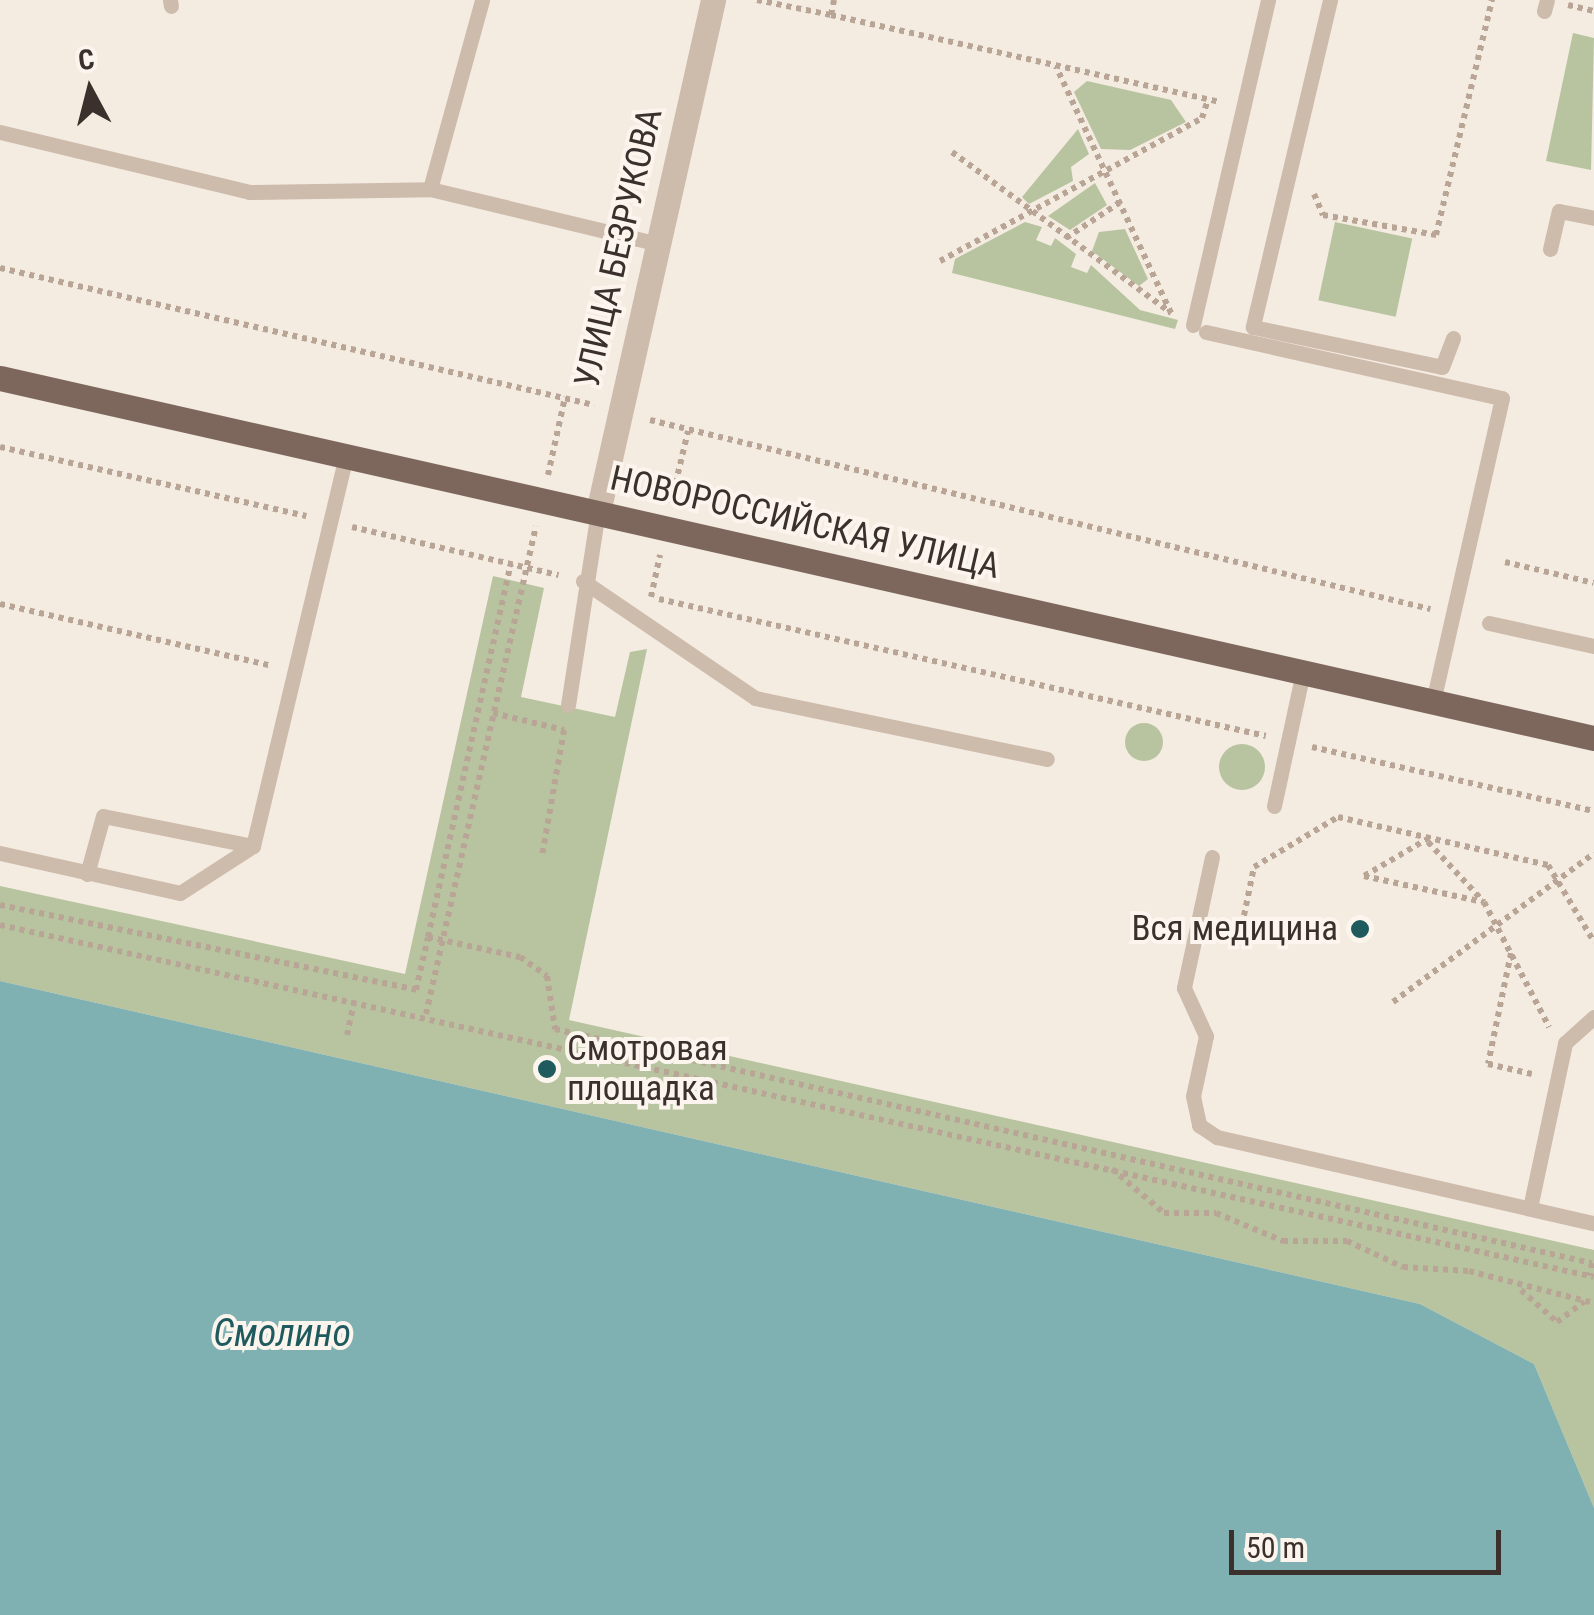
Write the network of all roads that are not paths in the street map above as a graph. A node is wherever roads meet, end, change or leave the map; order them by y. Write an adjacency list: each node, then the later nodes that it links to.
1 (482, 0): 6 (lane)
2 (714, 0): 8 (street, УЛИЦА БЕЗРУКОВА)
3 (1268, 0): 18 (lane)
4 (1330, 0): 10 (lane)
5 (0, 132): 6 (lane)
6 (430, 189): 8 (lane)
7 (1594, 218): 9 (lane)
8 (656, 243): 13 (street, УЛИЦА БЕЗРУКОВА)
9 (1550, 249)
10 (1452, 338)
11 (0, 378): 12 (main road, НОВОРОССИЙСКАЯ УЛИЦА)
12 (346, 456): 13 (main road, НОВОРОССИЙСКАЯ УЛИЦА); 23 (lane)
13 (598, 512): 14 (lane); 17 (main road, НОВОРОССИЙСКАЯ УЛИЦА)
14 (583, 581): 19 (lane); 21 (lane)
15 (1489, 623): 16 (lane)
16 (1594, 646)
17 (1303, 672): 18 (main road, НОВОРОССИЙСКАЯ УЛИЦА); 22 (lane)
18 (1433, 702): 20 (main road, НОВОРОССИЙСКАЯ УЛИЦА)
19 (568, 705)
20 (1594, 738)
21 (1048, 759)
22 (1274, 806)
23 (253, 846): 26 (lane); 26 (lane)
24 (0, 853): 26 (lane)
25 (1212, 857): 28 (lane)
26 (88, 874)
27 (1594, 1017): 28 (lane)
28 (1530, 1208): 29 (lane)
29 (1594, 1223)

